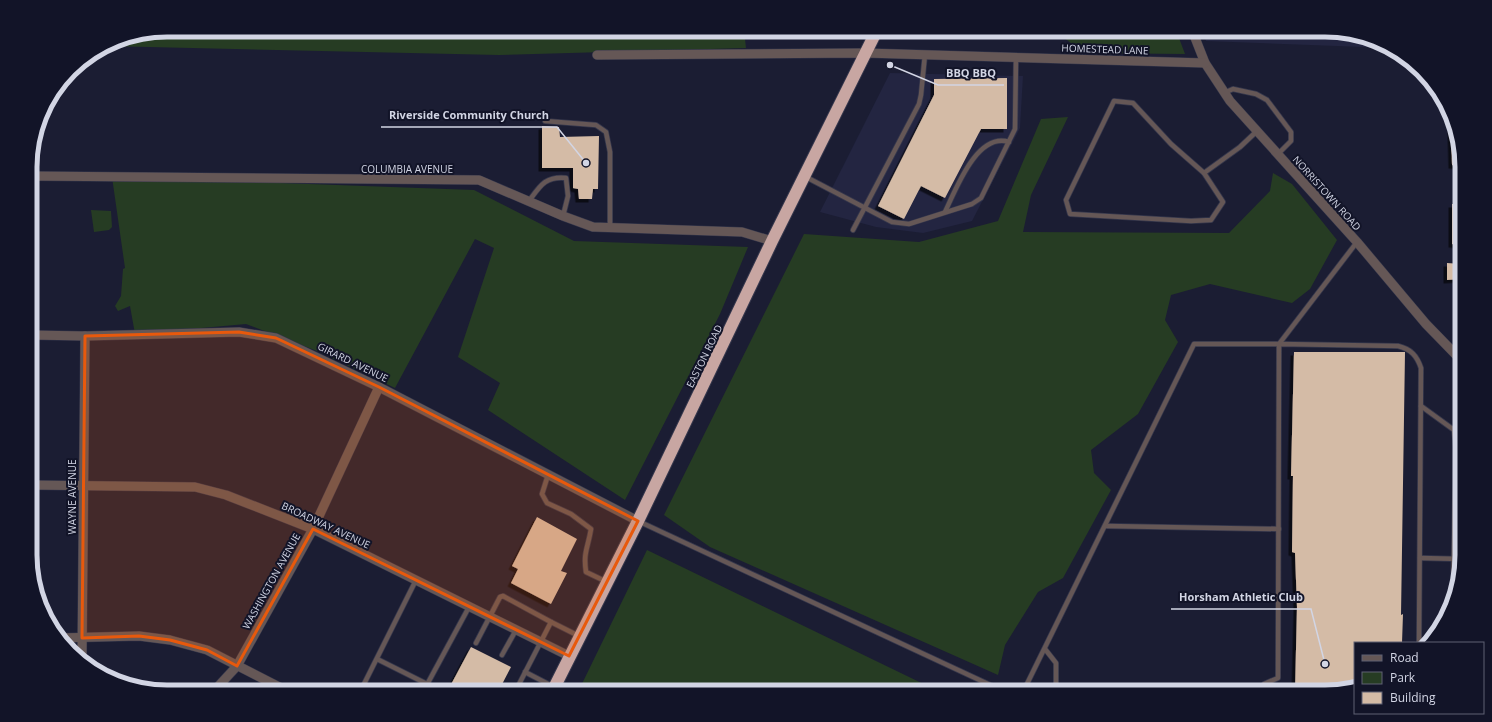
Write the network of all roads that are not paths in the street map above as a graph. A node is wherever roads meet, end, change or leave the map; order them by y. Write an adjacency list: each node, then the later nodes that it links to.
1 (873, 37): 3 (highway, EASTON ROAD)
2 (1195, 37): 7 (street, NORRISTOWN ROAD)
3 (865, 53): 4 (street, HOMESTEAD LANE); 5 (street, HOMESTEAD LANE); 15 (highway, EASTON ROAD)
4 (925, 54): 6 (street, HOMESTEAD LANE); 17 (lane)
5 (598, 55)
6 (1016, 57): 7 (street, HOMESTEAD LANE); 11 (lane)
7 (1205, 63): 8 (street, NORRISTOWN ROAD)
8 (1224, 93): 10 (street, NORRISTOWN ROAD); 12 (lane)
9 (545, 121): 20 (lane)
10 (1257, 131): 12 (street, NORRISTOWN ROAD); 13 (lane)
11 (1009, 142): 18 (lane); 18 (lane)
12 (1278, 154): 23 (street, NORRISTOWN ROAD)
13 (1204, 173): 13 (lane)
14 (37, 176): 16 (street, COLUMBIA AVENUE)
15 (804, 176): 17 (lane); 22 (highway, EASTON ROAD)
16 (529, 201): 19 (street, COLUMBIA AVENUE); 19 (lane)
17 (865, 208): 18 (lane); 21 (lane)
18 (945, 212)
19 (563, 216): 20 (street, COLUMBIA AVENUE)
20 (610, 228): 22 (street, COLUMBIA AVENUE)
21 (853, 230)
22 (772, 241): 35 (highway, EASTON ROAD)
23 (1357, 242): 26 (lane); 27 (street, NORRISTOWN ROAD)
24 (37, 335): 25 (street, GIRARD AVENUE)
25 (85, 336): 28 (street, GIRARD AVENUE); 34 (street, WAYNE AVENUE)
26 (1279, 344): 29 (lane); 36 (lane); 38 (lane)
27 (1455, 354)
28 (380, 387): 31 (street, GIRARD AVENUE); 37 (street, WASHINGTON AVENUE)
29 (1421, 406): 30 (lane); 39 (lane)
30 (1455, 438)
31 (548, 475): 35 (street, GIRARD AVENUE); 42 (lane)
32 (1455, 475): 40 (lane)
33 (37, 485): 34 (street, BROADWAY AVENUE)
34 (83, 486): 37 (street, BROADWAY AVENUE); 50 (street, WAYNE AVENUE)
35 (638, 521): 42 (highway, EASTON ROAD); 68 (lane)
36 (1106, 526): 38 (lane); 54 (lane)
37 (312, 529): 41 (street, BROADWAY AVENUE); 59 (street, WASHINGTON AVENUE)
38 (1279, 529): 71 (lane)
39 (1420, 558): 40 (lane); 52 (lane)
40 (1452, 559): 43 (lane)
41 (416, 580): 44 (street, BROADWAY AVENUE); 58 (lane)
42 (607, 582): 48 (highway, EASTON ROAD)
43 (1453, 582)
44 (469, 607): 45 (street, BROADWAY AVENUE); 61 (lane)
45 (490, 617): 46 (lane); 47 (street, BROADWAY AVENUE); 53 (lane)
46 (551, 622): 48 (lane); 51 (lane)
47 (516, 630): 51 (street, BROADWAY AVENUE); 56 (lane)
48 (580, 636): 57 (highway, EASTON ROAD)
49 (67, 638): 50 (street)
50 (82, 638): 55 (street, WAYNE AVENUE); 59 (street)
51 (541, 642): 57 (street, BROADWAY AVENUE); 60 (lane)
52 (1419, 642)
53 (476, 643)
54 (1045, 649): 69 (lane); 70 (lane)
55 (82, 653)
56 (502, 655)
57 (569, 656): 67 (highway, EASTON ROAD)
58 (377, 659): 61 (lane); 64 (lane)
59 (237, 666): 62 (street, WASHINGTON AVENUE); 63 (street)
60 (525, 672): 65 (lane); 66 (lane)
61 (427, 684)
62 (219, 685)
63 (275, 685)
64 (364, 685)
65 (518, 685)
66 (545, 685)
67 (555, 685)
68 (990, 685)
69 (1027, 685)
70 (1056, 685)
71 (1264, 685)

